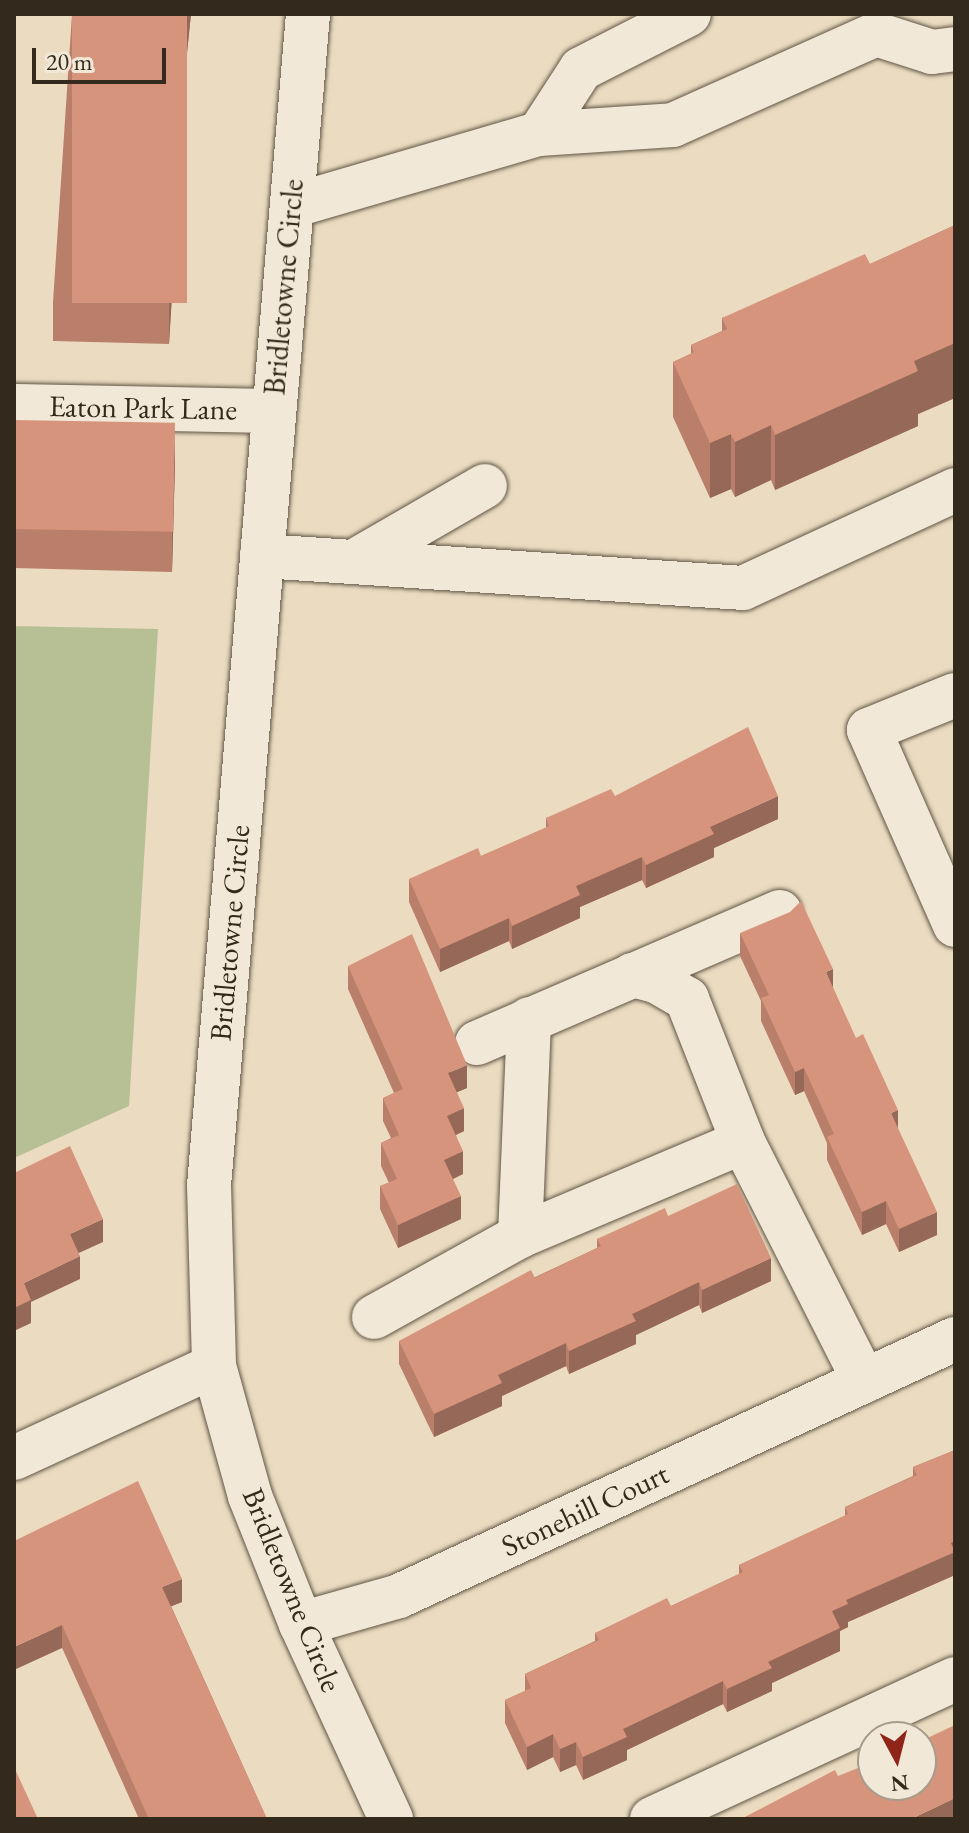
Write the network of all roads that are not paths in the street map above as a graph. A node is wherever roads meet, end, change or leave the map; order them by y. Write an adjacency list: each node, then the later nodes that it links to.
1 (308, 14): 6 (street, Bridletowne Circle)
2 (689, 14): 5 (street)
3 (874, 24): 4 (street); 5 (street)
4 (955, 49)
5 (539, 134): 6 (street)
6 (292, 206): 8 (street, Bridletowne Circle)
7 (14, 406): 8 (street, Eaton Park Lane)
8 (273, 411): 11 (street, Bridletowne Circle)
9 (485, 486): 12 (street)
10 (955, 490): 12 (street)
11 (262, 556): 12 (street); 23 (street, Bridletowne Circle)
12 (355, 561)
13 (955, 695): 15 (street)
14 (780, 912): 16 (street)
15 (955, 925)
16 (632, 975): 17 (street); 19 (street)
17 (529, 1019): 18 (street); 20 (street)
18 (477, 1043)
19 (743, 1142): 20 (street); 24 (street)
20 (520, 1236): 21 (street)
21 (374, 1317)
22 (955, 1339): 24 (street, Stonehill Court)
23 (214, 1366): 25 (street); 26 (street, Bridletowne Circle)
24 (864, 1381): 26 (street, Stonehill Court)
25 (14, 1458)
26 (301, 1624): 28 (street, Bridletowne Circle)
27 (955, 1679): 29 (street)
28 (391, 1819)
29 (652, 1819)

